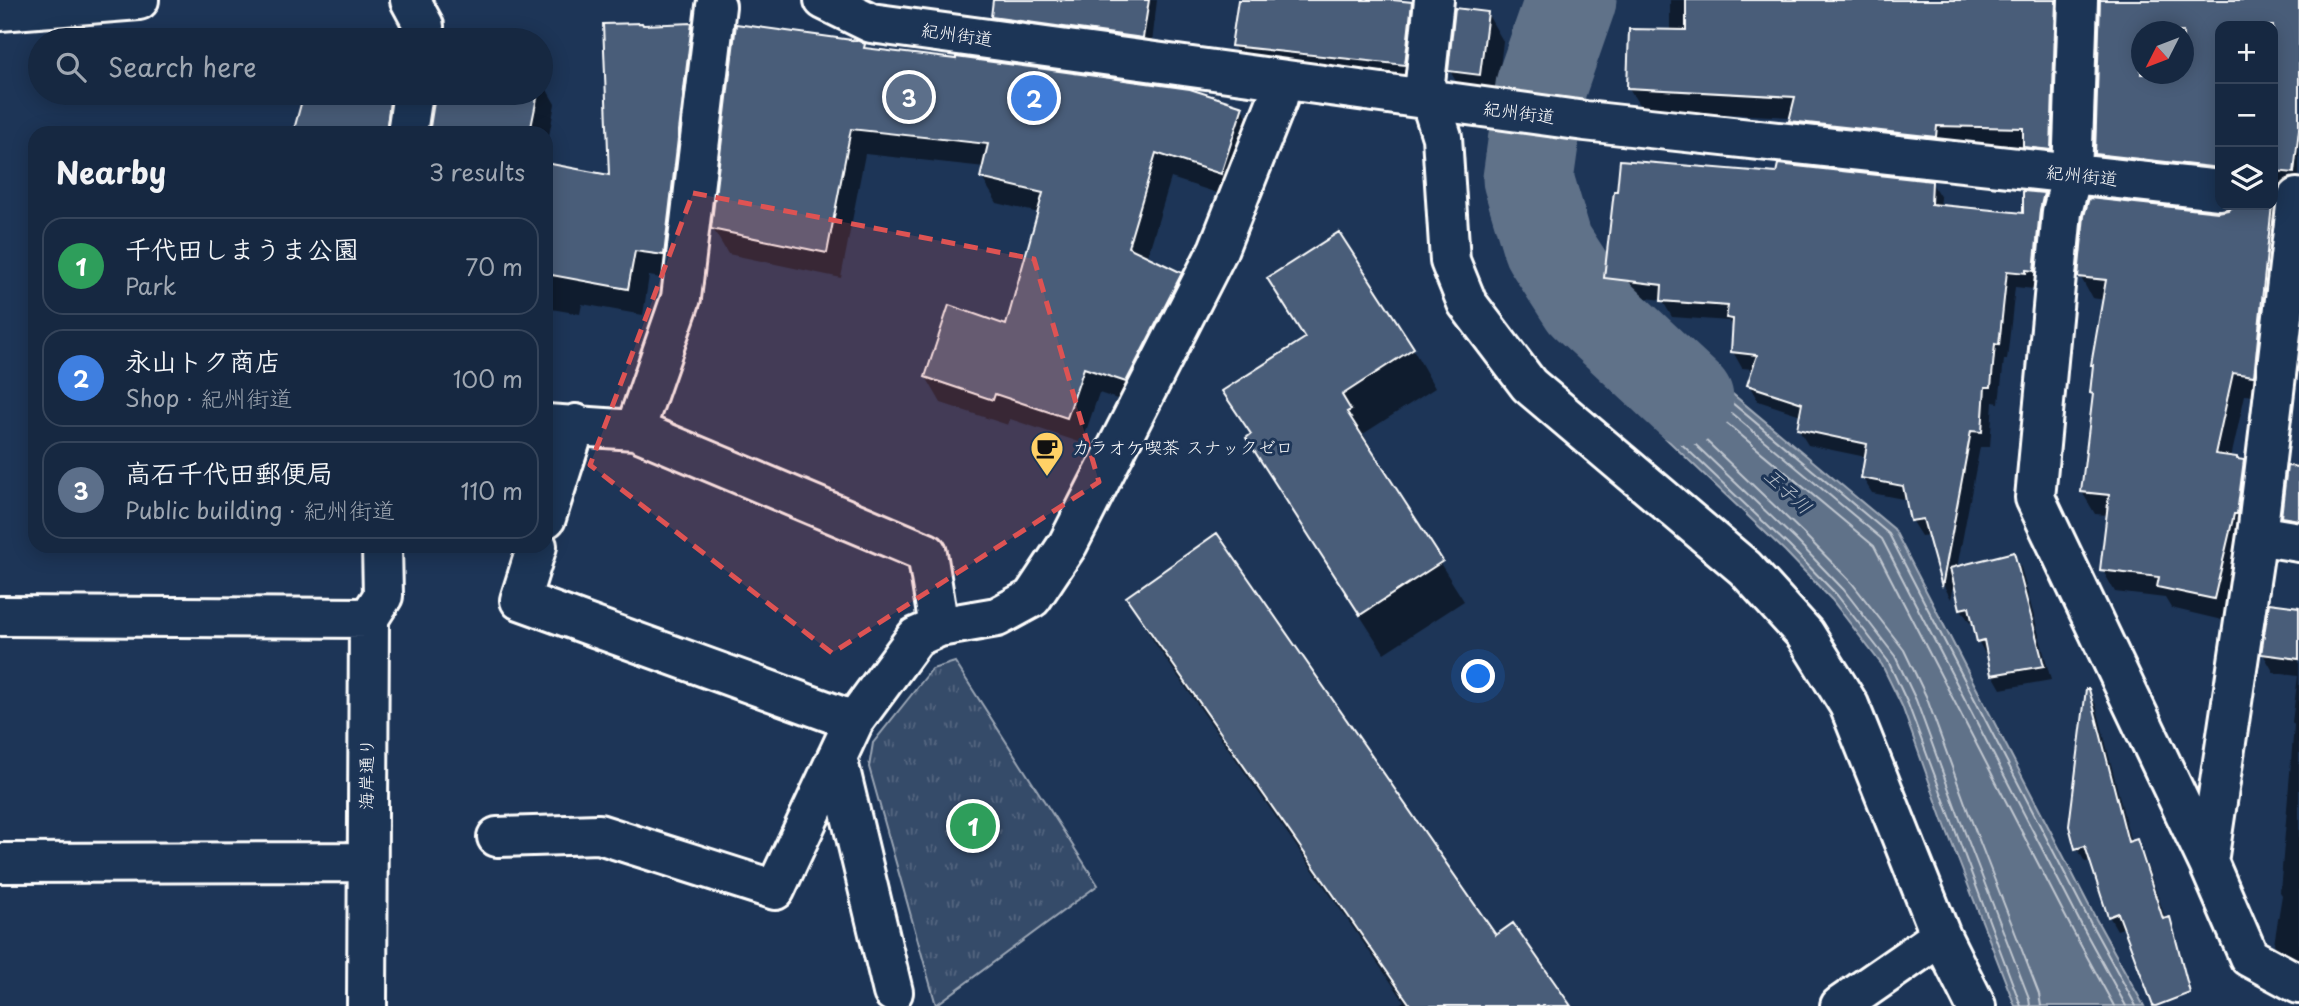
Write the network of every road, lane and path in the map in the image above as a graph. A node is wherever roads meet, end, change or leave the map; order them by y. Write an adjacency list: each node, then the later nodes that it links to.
1 (139, 0): 7 (street)
2 (410, 0): 8 (street)
3 (824, 0): 9 (street, 紀州街道)
4 (1434, 0): 10 (street)
5 (2078, 0): 13 (street)
6 (716, 6): 17 (street)
7 (0, 11)
8 (424, 28)
9 (1280, 80): 10 (street, 紀州街道); 25 (street)
10 (1432, 102): 13 (street, 紀州街道); 32 (street)
11 (411, 105): 12 (street)
12 (408, 126)
13 (2072, 175): 14 (street, 紀州街道); 30 (street)
14 (2215, 189)
15 (2290, 198): 19 (street)
16 (561, 424): 17 (street); 18 (street)
17 (635, 430): 25 (street)
18 (553, 474)
19 (2257, 535): 20 (street); 30 (street)
20 (2299, 542)
21 (382, 553): 24 (street, 海岸通り)
22 (535, 553): 26 (street)
23 (0, 616): 24 (street)
24 (369, 618): 29 (street, 海岸通り)
25 (939, 627): 26 (street)
26 (854, 722): 27 (street)
27 (837, 757): 28 (street); 34 (street)
28 (497, 837)
29 (367, 862): 31 (street); 35 (street, 海岸通り)
30 (2208, 862): 33 (street)
31 (0, 863)
32 (1941, 936): 36 (street); 37 (street)
33 (2299, 984)
34 (893, 992)
35 (367, 1006)
36 (1840, 1006)
37 (1976, 1006)

